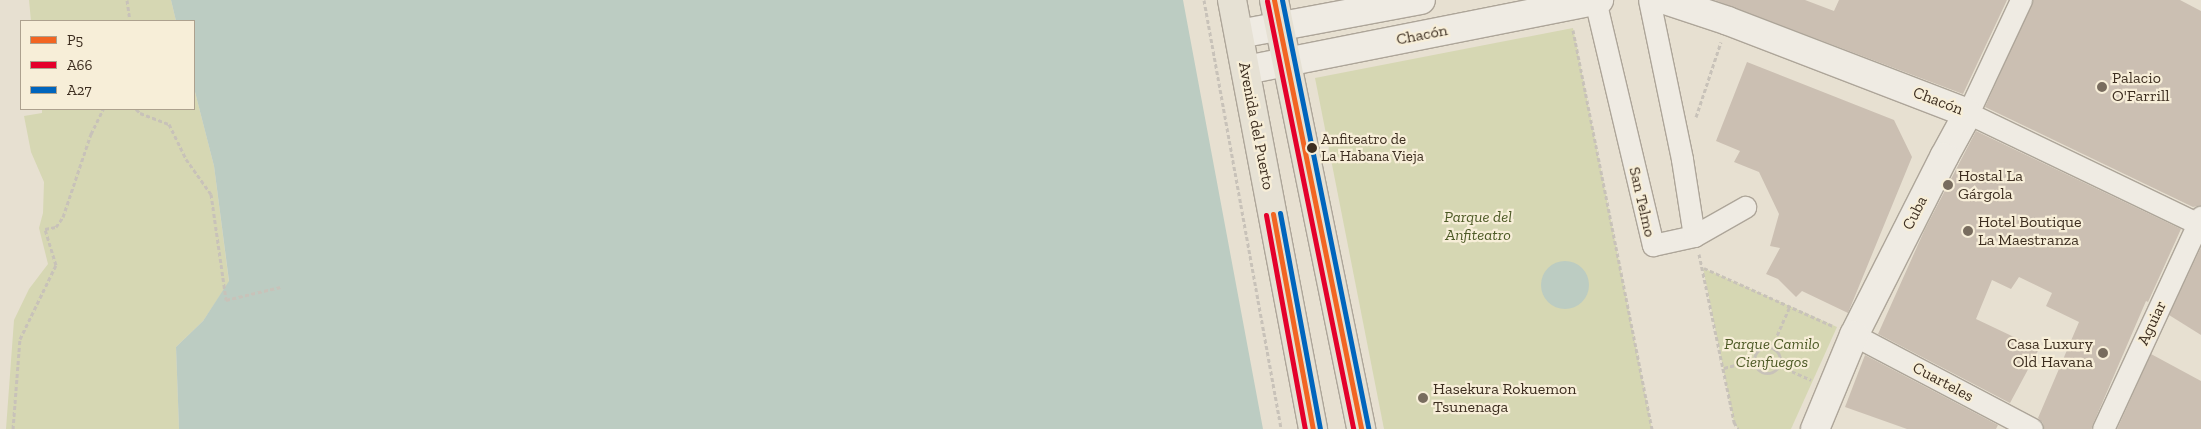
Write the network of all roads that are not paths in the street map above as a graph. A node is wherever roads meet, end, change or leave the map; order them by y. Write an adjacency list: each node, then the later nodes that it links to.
1 (1232, 0): 10 (main road, Avenida del Puerto)
2 (1274, 0): 9 (main road)
3 (1421, 0): 9 (street)
4 (1649, 0): 16 (street)
5 (1664, 0): 8 (street, Chacón)
6 (2021, 0): 13 (street, Cuba)
7 (1596, 1): 11 (street, Chacón); 16 (street, San Telmo)
8 (1714, 7): 13 (street, Chacón)
9 (1279, 26): 10 (street); 11 (main road)
10 (1239, 34): 12 (main road, Avenida del Puerto)
11 (1286, 62): 12 (street, Chacón); 19 (main road)
12 (1246, 70): 18 (main road, Avenida del Puerto)
13 (1968, 113): 15 (street, Chacón); 17 (street, Cuba)
14 (1745, 207): 16 (street)
15 (2200, 222): 22 (street, Aguiar)
16 (1694, 236)
17 (1854, 335): 20 (street, Cuba); 21 (street, Cuarteles)
18 (1313, 429)
19 (1361, 429)
20 (1815, 429)
21 (2032, 429)
22 (2103, 429)

